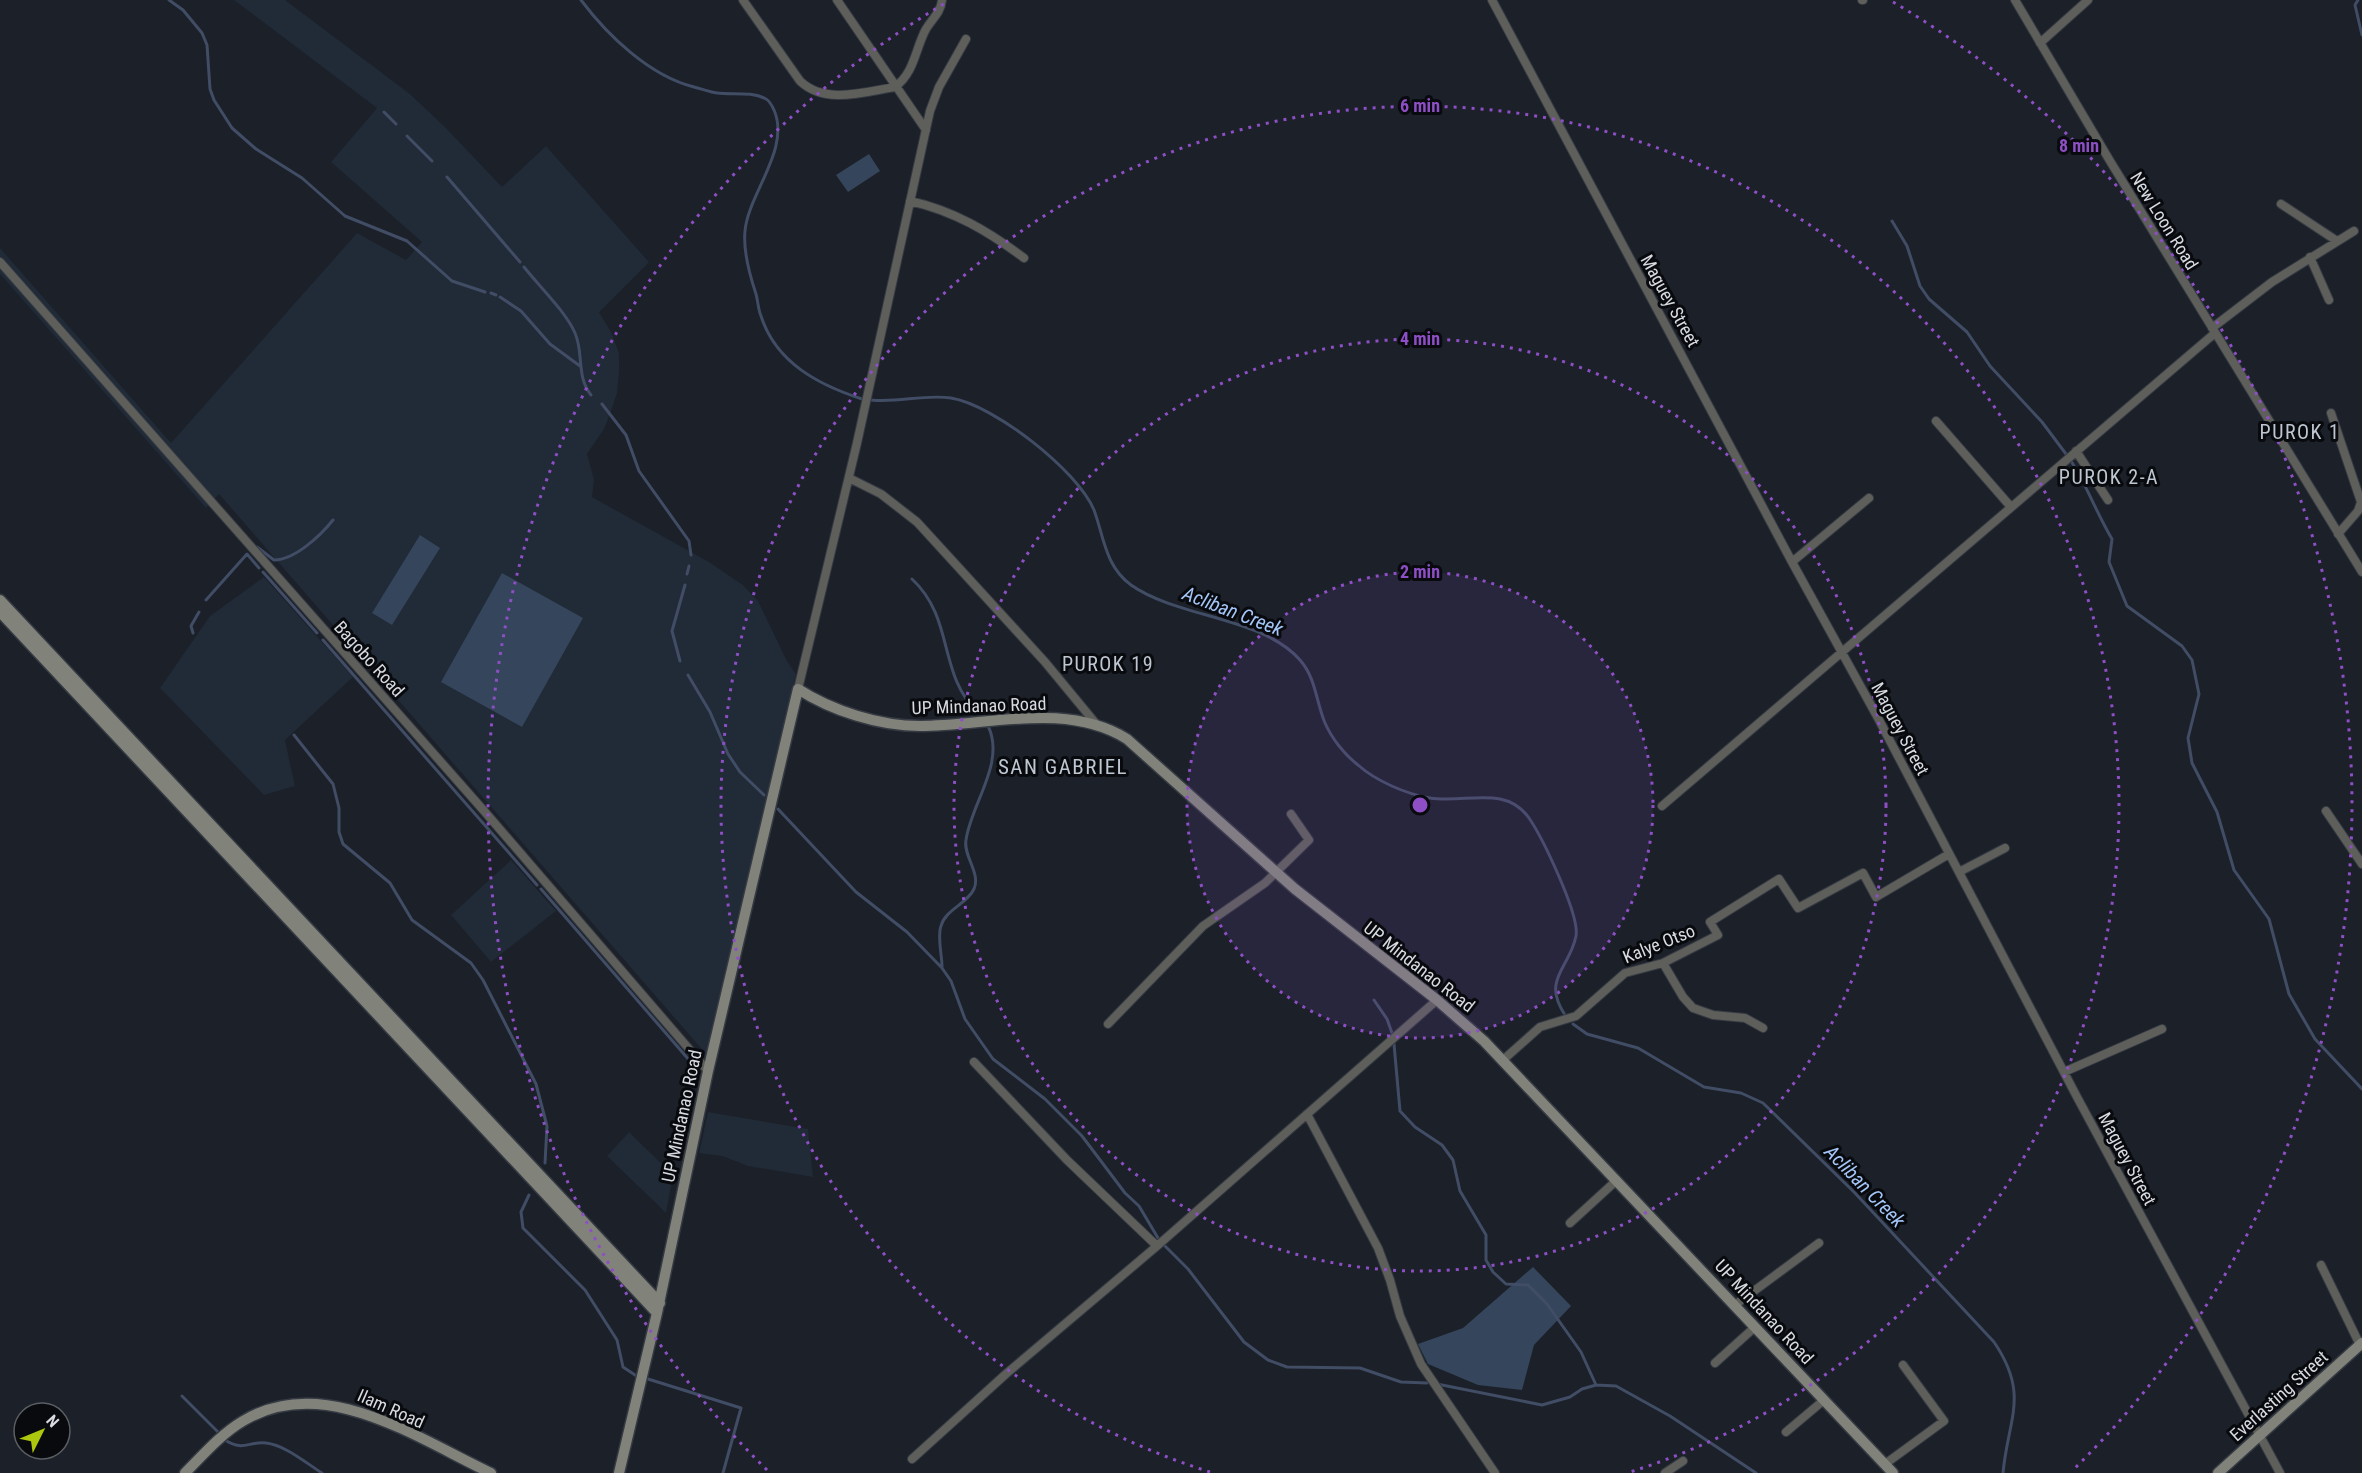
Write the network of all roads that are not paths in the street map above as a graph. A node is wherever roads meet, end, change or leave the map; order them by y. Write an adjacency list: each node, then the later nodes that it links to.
1 (743, 0): 9 (street)
2 (837, 0): 9 (street)
3 (942, 0): 9 (street)
4 (1492, 0): 29 (street, Maguey Street)
5 (2014, 0): 8 (street, New Loon Road)
6 (2088, 0): 8 (street)
7 (966, 39): 10 (street)
8 (2040, 43): 19 (street, New Loon Road)
9 (895, 87): 10 (street)
10 (926, 130): 11 (street)
11 (910, 201): 16 (street); 23 (street)
12 (2281, 204): 14 (street)
13 (2354, 231): 14 (street)
14 (2337, 241): 15 (street)
15 (2310, 257): 18 (street); 19 (street)
16 (1024, 258)
17 (3, 265): 52 (street, Bagobo Road)
18 (2329, 300)
19 (2214, 330): 22 (street); 28 (street, New Loon Road)
20 (2331, 413): 24 (street)
21 (1936, 421): 27 (street)
22 (2076, 451): 26 (street); 27 (street)
23 (849, 478): 35 (street); 36 (street)
24 (2360, 486): 28 (street)
25 (1869, 498): 29 (street)
26 (2108, 500)
27 (2011, 507): 34 (street)
28 (2338, 534): 30 (street, New Loon Road)
29 (1792, 562): 34 (street, Maguey Street)
30 (2362, 572)
31 (0, 600): 33 (street)
32 (0, 612): 33 (street)
33 (19, 626): 61 (street)
34 (1841, 652): 37 (street); 41 (street, Maguey Street)
35 (797, 693): 36 (street, UP Mindanao Road); 52 (street, UP Mindanao Road)
36 (1097, 725): 43 (street, UP Mindanao Road)
37 (1662, 807)
38 (2326, 811): 42 (street)
39 (1291, 814): 43 (street)
40 (2005, 848): 44 (street)
41 (1949, 854): 44 (street, Maguey Street); 45 (street, Kalye Otso)
42 (2362, 864)
43 (1276, 872): 46 (street, UP Mindanao Road); 47 (street)
44 (1959, 872): 53 (street, Maguey Street)
45 (1663, 963): 48 (street); 50 (street, Kalye Otso)
46 (1437, 1000): 50 (street, UP Mindanao Road); 54 (street)
47 (1108, 1024)
48 (1763, 1028)
49 (2162, 1029): 53 (street)
50 (1503, 1060): 55 (street, UP Mindanao Road)
51 (974, 1062): 58 (street)
52 (708, 1071): 61 (street, UP Mindanao Road)
53 (2064, 1072): 68 (street, Maguey Street)
54 (1307, 1114): 58 (street); 75 (street)
55 (1617, 1180): 56 (street); 60 (street, UP Mindanao Road)
56 (1570, 1223)
57 (1819, 1243): 60 (street)
58 (1157, 1246): 69 (street)
59 (2321, 1265): 63 (street)
60 (1735, 1305): 62 (street, UP Mindanao Road)
61 (658, 1308): 74 (street, UP Mindanao Road)
62 (1755, 1327): 64 (street); 66 (street, UP Mindanao Road)
63 (2361, 1344): 68 (street, Everlasting Street)
64 (1715, 1364)
65 (1903, 1365): 71 (street)
66 (1824, 1400): 67 (street); 71 (street, UP Mindanao Road)
67 (1786, 1432)
68 (2260, 1436): 78 (street, Everlasting Street); 79 (street, Maguey Street)
69 (912, 1459)
70 (1683, 1461): 76 (street)
71 (1885, 1464): 77 (street, UP Mindanao Road)
72 (185, 1473): 73 (street, Ilam Road)
73 (491, 1473)
74 (619, 1473)
75 (1495, 1473)
76 (1665, 1473)
77 (1893, 1473)
78 (2218, 1473)
79 (2280, 1473)

